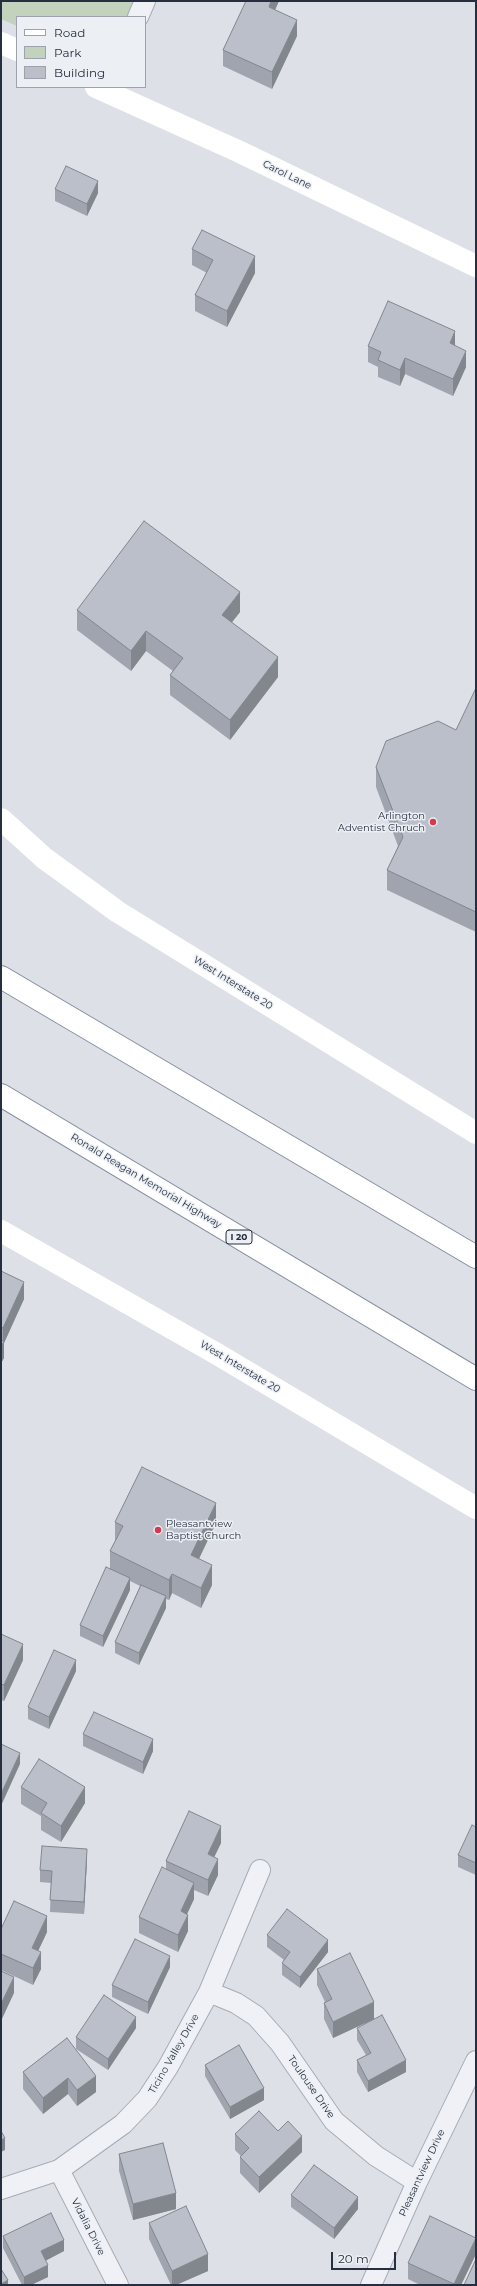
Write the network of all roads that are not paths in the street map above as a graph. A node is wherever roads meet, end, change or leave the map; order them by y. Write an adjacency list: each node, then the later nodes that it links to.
1 (146, 1): 2 (street)
2 (138, 16)
3 (1, 43): 4 (main road)
4 (16, 50)
5 (101, 88): 6 (main road, Carol Lane)
6 (476, 266)
7 (1, 819): 10 (main road, West Interstate 20)
8 (1, 977): 12 (main road)
9 (1, 1095): 13 (main road, Ronald Reagan Memorial Highway / I 20)
10 (476, 1133)
11 (1, 1231): 14 (main road, West Interstate 20)
12 (476, 1257)
13 (476, 1379)
14 (476, 1508)
15 (260, 1870): 16 (street, Ticino Valley Drive)
16 (209, 1992): 18 (street, Ticino Valley Drive); 19 (street, Toulouse Drive)
17 (476, 2061): 19 (street, Pleasantview Drive)
18 (59, 2170): 20 (street, Ticino Valley Drive); 21 (street, Vidalia Drive)
19 (417, 2182): 22 (street, Pleasantview Drive)
20 (1, 2189)
21 (118, 2285)
22 (371, 2285)

